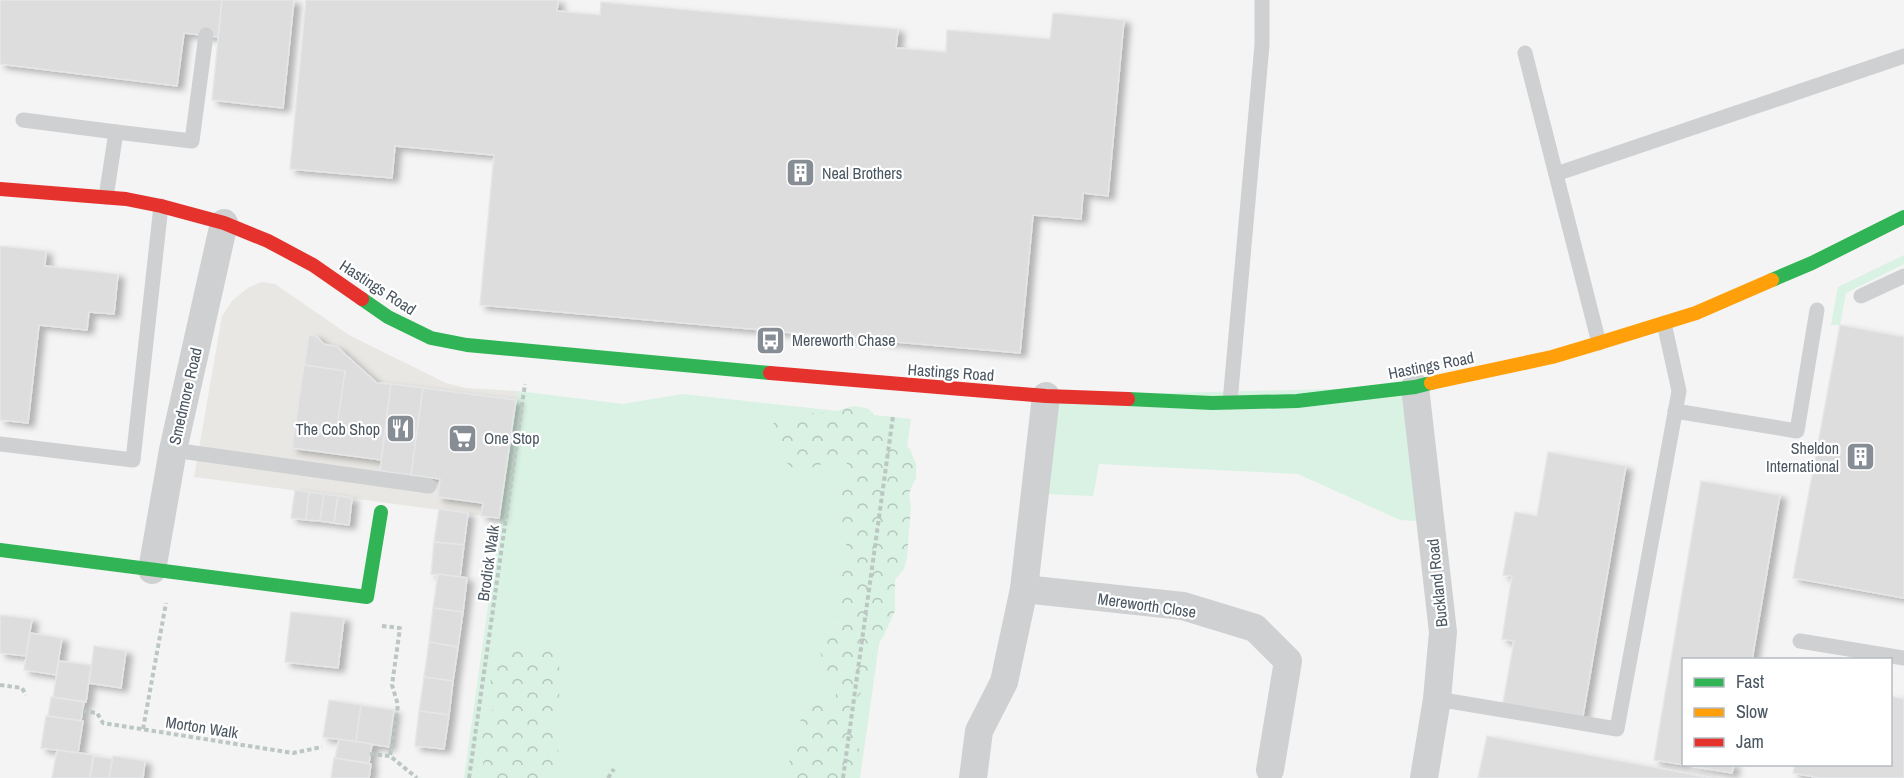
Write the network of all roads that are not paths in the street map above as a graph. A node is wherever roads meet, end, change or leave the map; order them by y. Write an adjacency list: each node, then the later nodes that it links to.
1 (1262, 0): 20 (lane)
2 (206, 35): 6 (lane)
3 (1525, 52): 7 (lane)
4 (1904, 56): 7 (lane)
5 (23, 120): 6 (lane)
6 (116, 132): 9 (lane)
7 (1556, 174): 17 (lane)
8 (0, 189): 9 (street, Hastings Road)
9 (106, 197): 10 (street, Hastings Road)
10 (162, 206): 12 (street, Hastings Road); 22 (lane)
11 (1904, 217): 16 (street, Hastings Road)
12 (224, 224): 19 (street, Hastings Road); 23 (street, Smedmore Road)
13 (1904, 276): 14 (lane)
14 (1861, 296)
15 (1817, 310): 21 (lane)
16 (1664, 323): 17 (street, Hastings Road); 21 (lane)
17 (1599, 343): 18 (street, Hastings Road)
18 (1415, 387): 20 (street, Hastings Road); 31 (street, Buckland Road)
19 (1046, 396): 20 (street, Hastings Road); 28 (street)
20 (1230, 402)
21 (1675, 411): 31 (lane)
22 (0, 444)
23 (172, 450): 24 (lane); 27 (street, Smedmore Road)
24 (429, 486)
25 (381, 512): 27 (street)
26 (0, 550): 27 (street)
27 (161, 571)
28 (1024, 589): 32 (street, Mereworth Close); 33 (street)
29 (1800, 641): 30 (lane)
30 (1904, 658)
31 (1437, 699): 34 (street, Buckland Road)
32 (1270, 770)
33 (973, 778)
34 (1424, 778)

